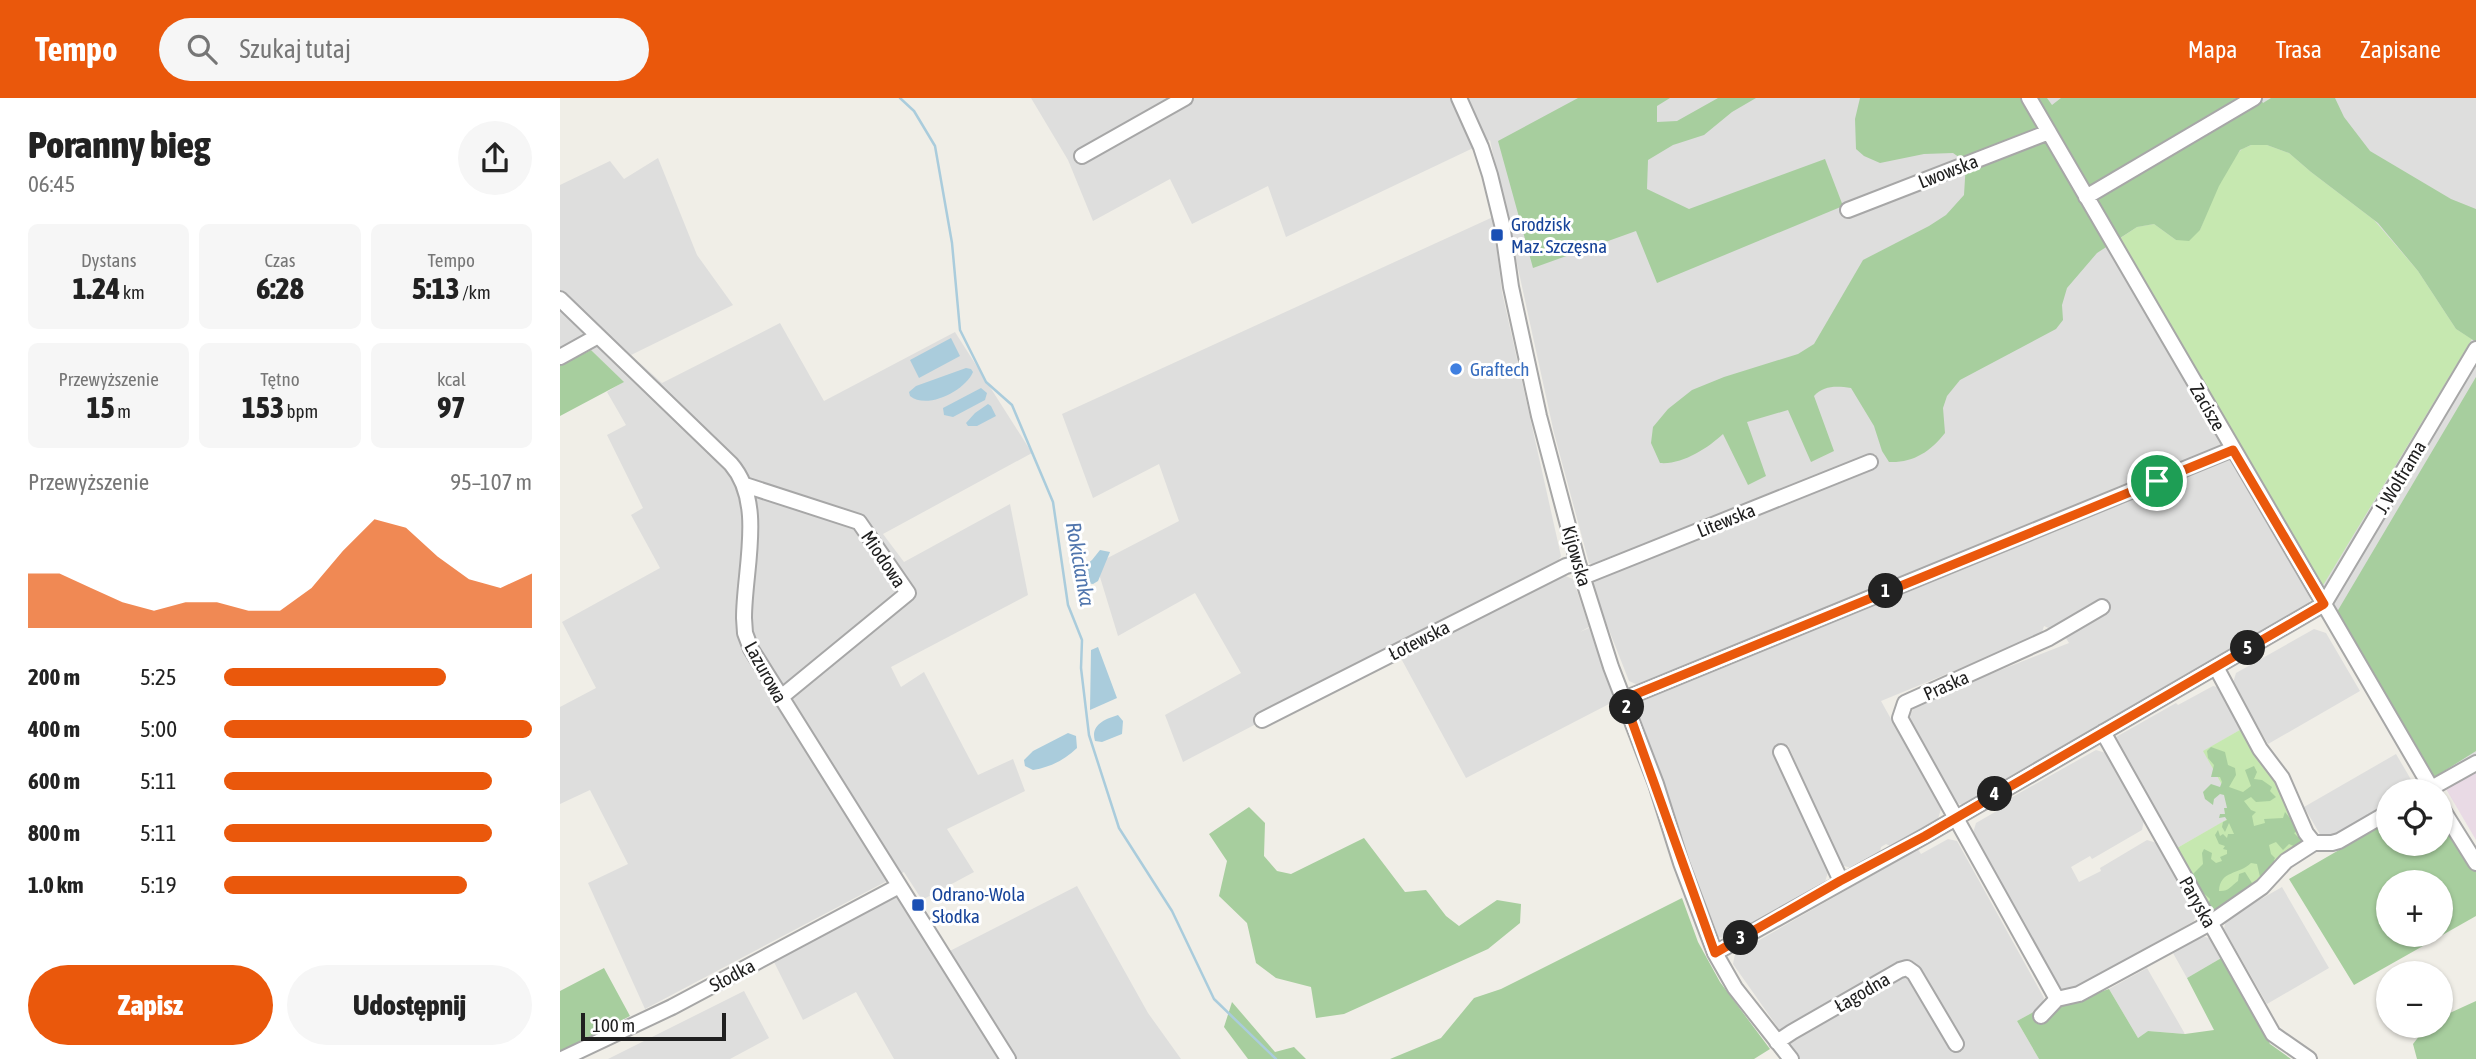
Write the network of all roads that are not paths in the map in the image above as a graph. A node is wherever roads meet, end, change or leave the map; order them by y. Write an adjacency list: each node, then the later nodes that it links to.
1 (1185, 98): 6 (street)
2 (1460, 98): 16 (street, Kijowska)
3 (2029, 98): 5 (street, Zacisze)
4 (2255, 98): 7 (street)
5 (2049, 132): 7 (street, Zacisze); 8 (street, Lwowska)
6 (1082, 156)
7 (2086, 197): 13 (street, Zacisze)
8 (1848, 210)
9 (560, 299): 10 (street, Lazurowa)
10 (598, 336): 12 (street); 15 (street, Lazurowa)
11 (2476, 349): 18 (street, J. Wolframa)
12 (560, 357)
13 (2233, 450): 18 (street, Zacisze); 22 (street)
14 (1870, 462): 17 (street, Litewska)
15 (745, 485): 21 (street, Lazurowa); 21 (street, Miodowa)
16 (1578, 563): 17 (street, Kijowska); 23 (street, Łotewska)
17 (1583, 578): 22 (street, Kijowska)
18 (2324, 604): 20 (street); 27 (street, Zacisze)
19 (2102, 607): 29 (street, Praska)
20 (2216, 667): 24 (street); 32 (street)
21 (780, 698): 35 (street, Lazurowa)
22 (1624, 699): 37 (street, Kijowska)
23 (1262, 720)
24 (2103, 732): 29 (street); 36 (street, Paryska)
25 (1781, 752): 34 (street)
26 (2476, 763): 28 (street)
27 (2424, 779)
28 (2449, 779)
29 (1954, 817): 34 (street); 38 (street, Praska)
30 (2376, 820): 32 (street)
31 (2453, 826): 33 (street)
32 (2314, 843): 36 (street)
33 (2476, 863)
34 (1840, 881): 37 (street)
35 (899, 886): 42 (street, Słodka); 43 (street, Lazurowa)
36 (2210, 923): 38 (street); 45 (street, Paryska)
37 (1715, 953): 40 (street)
38 (2057, 999): 39 (street)
39 (2040, 1016)
40 (1777, 1042): 41 (street, Łagodna); 44 (street)
41 (1956, 1044)
42 (562, 1059)
43 (1008, 1059)
44 (1791, 1059)
45 (2309, 1059)

